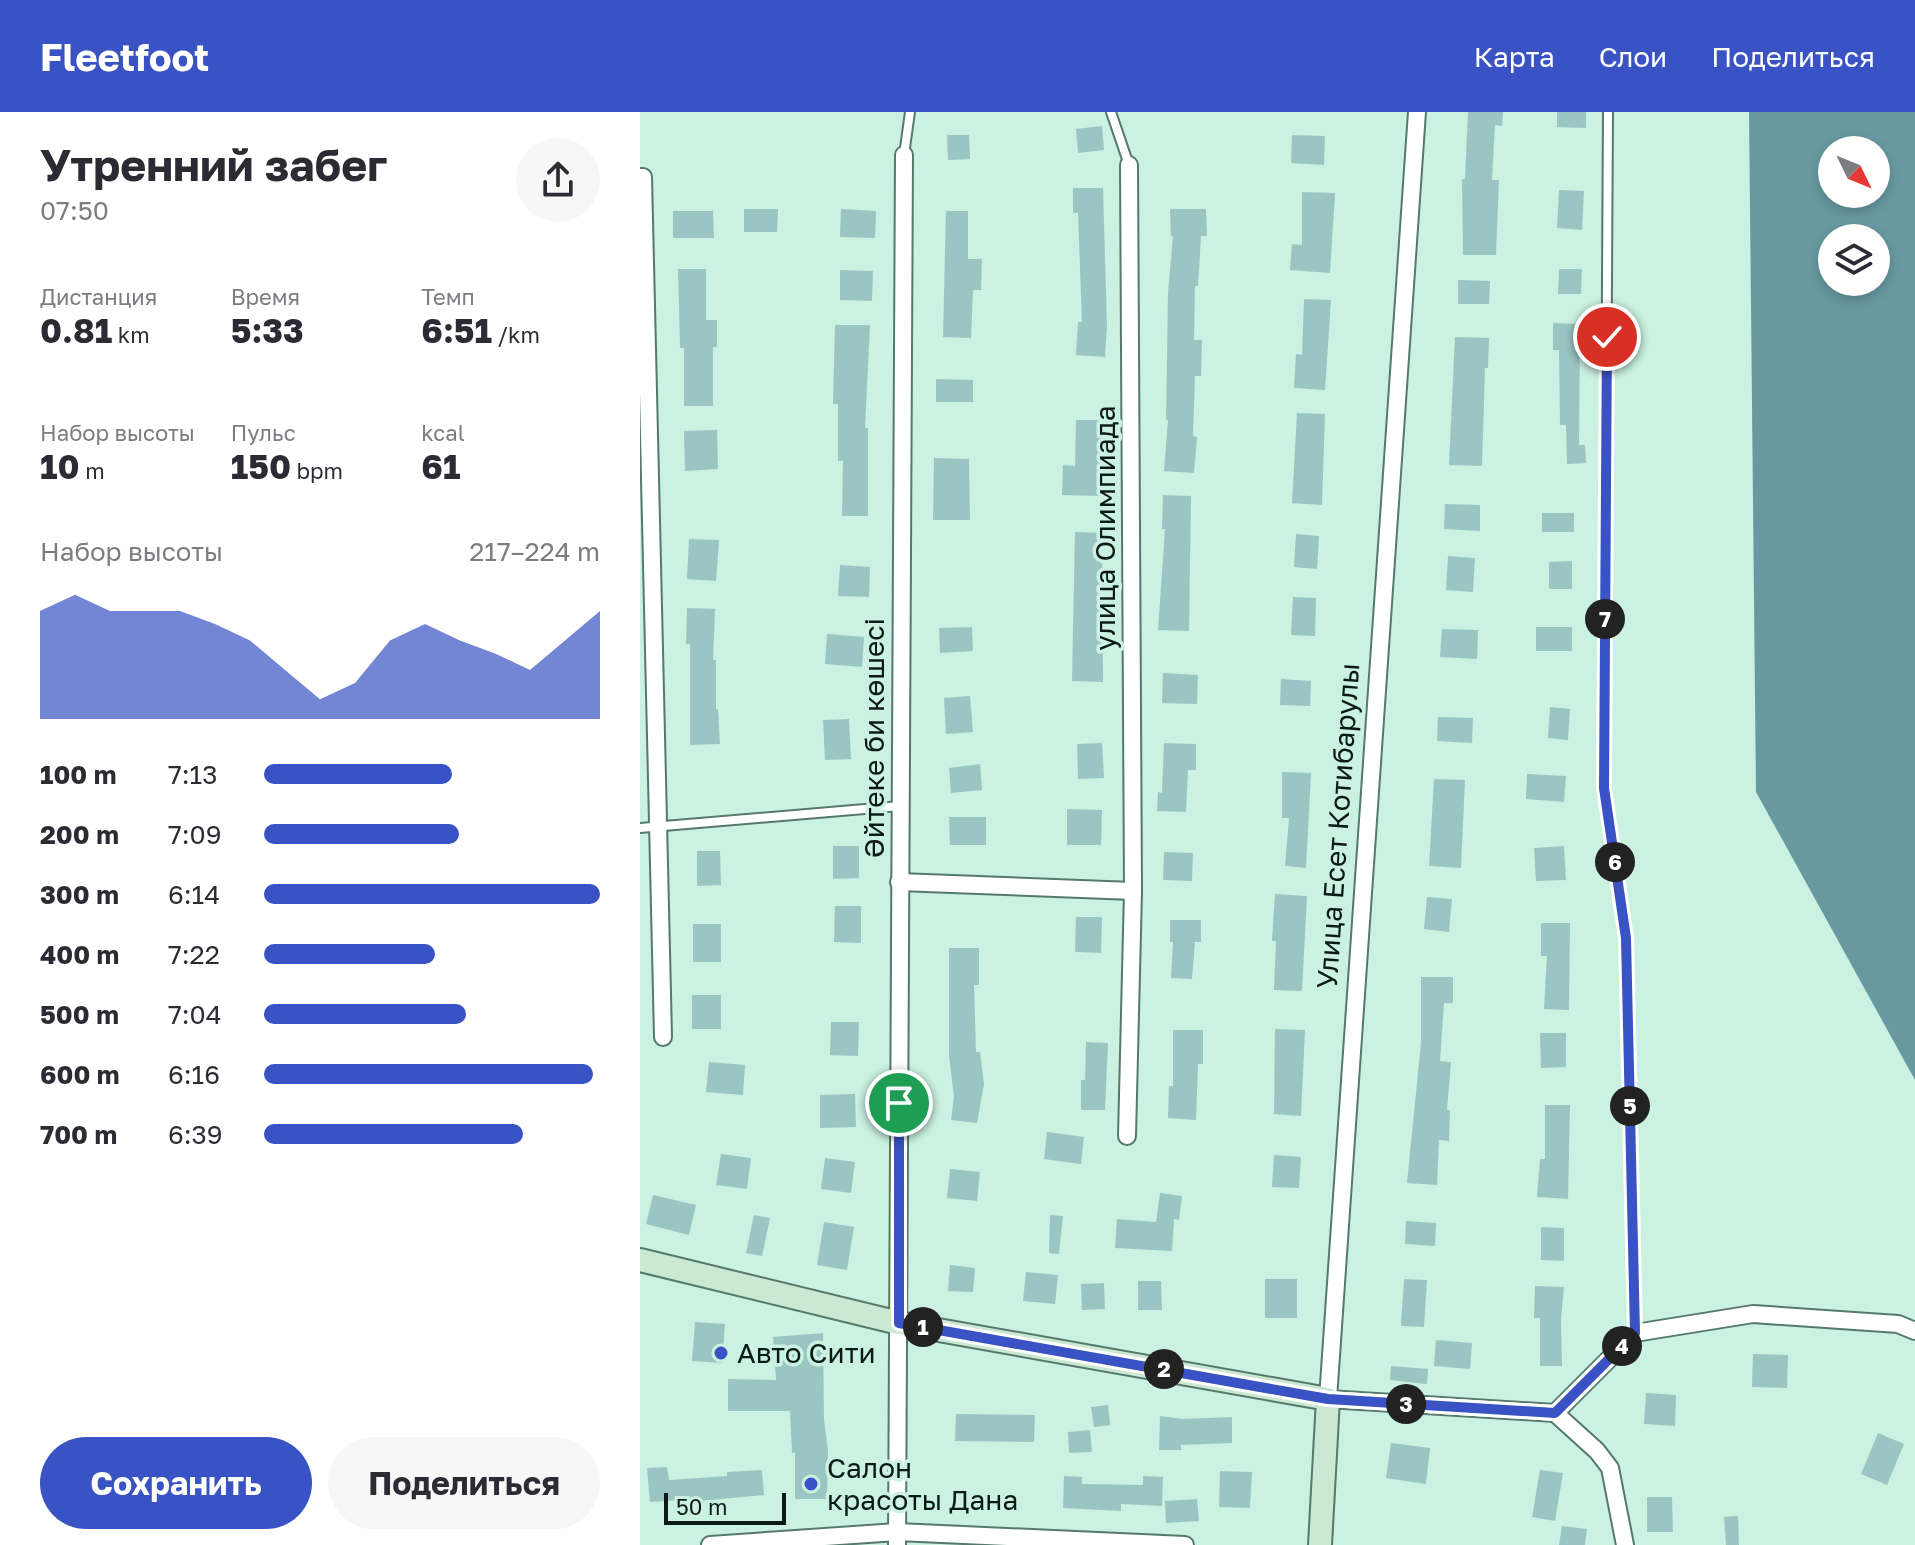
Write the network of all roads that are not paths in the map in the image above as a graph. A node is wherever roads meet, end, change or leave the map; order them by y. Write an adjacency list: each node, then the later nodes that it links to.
1 (910, 112): 5 (lane)
2 (1111, 112): 6 (lane)
3 (1417, 112): 19 (street, Улица Есет Котибарулы)
4 (1608, 112): 18 (lane)
5 (904, 155): 8 (street, Әйтеке би көшесі)
6 (1129, 165): 12 (street, улица Олимпиада)
7 (642, 177): 9 (street)
8 (900, 806): 9 (lane); 11 (street, Әйтеке би көшесі)
9 (658, 827): 10 (lane); 13 (street)
10 (640, 828)
11 (899, 882): 12 (street); 16 (street, Әйтеке би көшесі)
12 (1133, 891): 14 (street, улица Олимпиада)
13 (663, 1037)
14 (1127, 1136)
15 (640, 1260): 16 (main road)
16 (899, 1323): 19 (main road); 21 (street, Әйтеке би көшесі)
17 (1915, 1331): 18 (street)
18 (1635, 1333): 20 (street)
19 (1328, 1399): 20 (street); 25 (main road, Улица Есет Котибарулы)
20 (1555, 1413): 26 (street)
21 (897, 1538): 22 (street); 23 (street)
22 (1064, 1542): 24 (street)
23 (710, 1545)
24 (1185, 1545)
25 (1320, 1545)
26 (1625, 1545)

